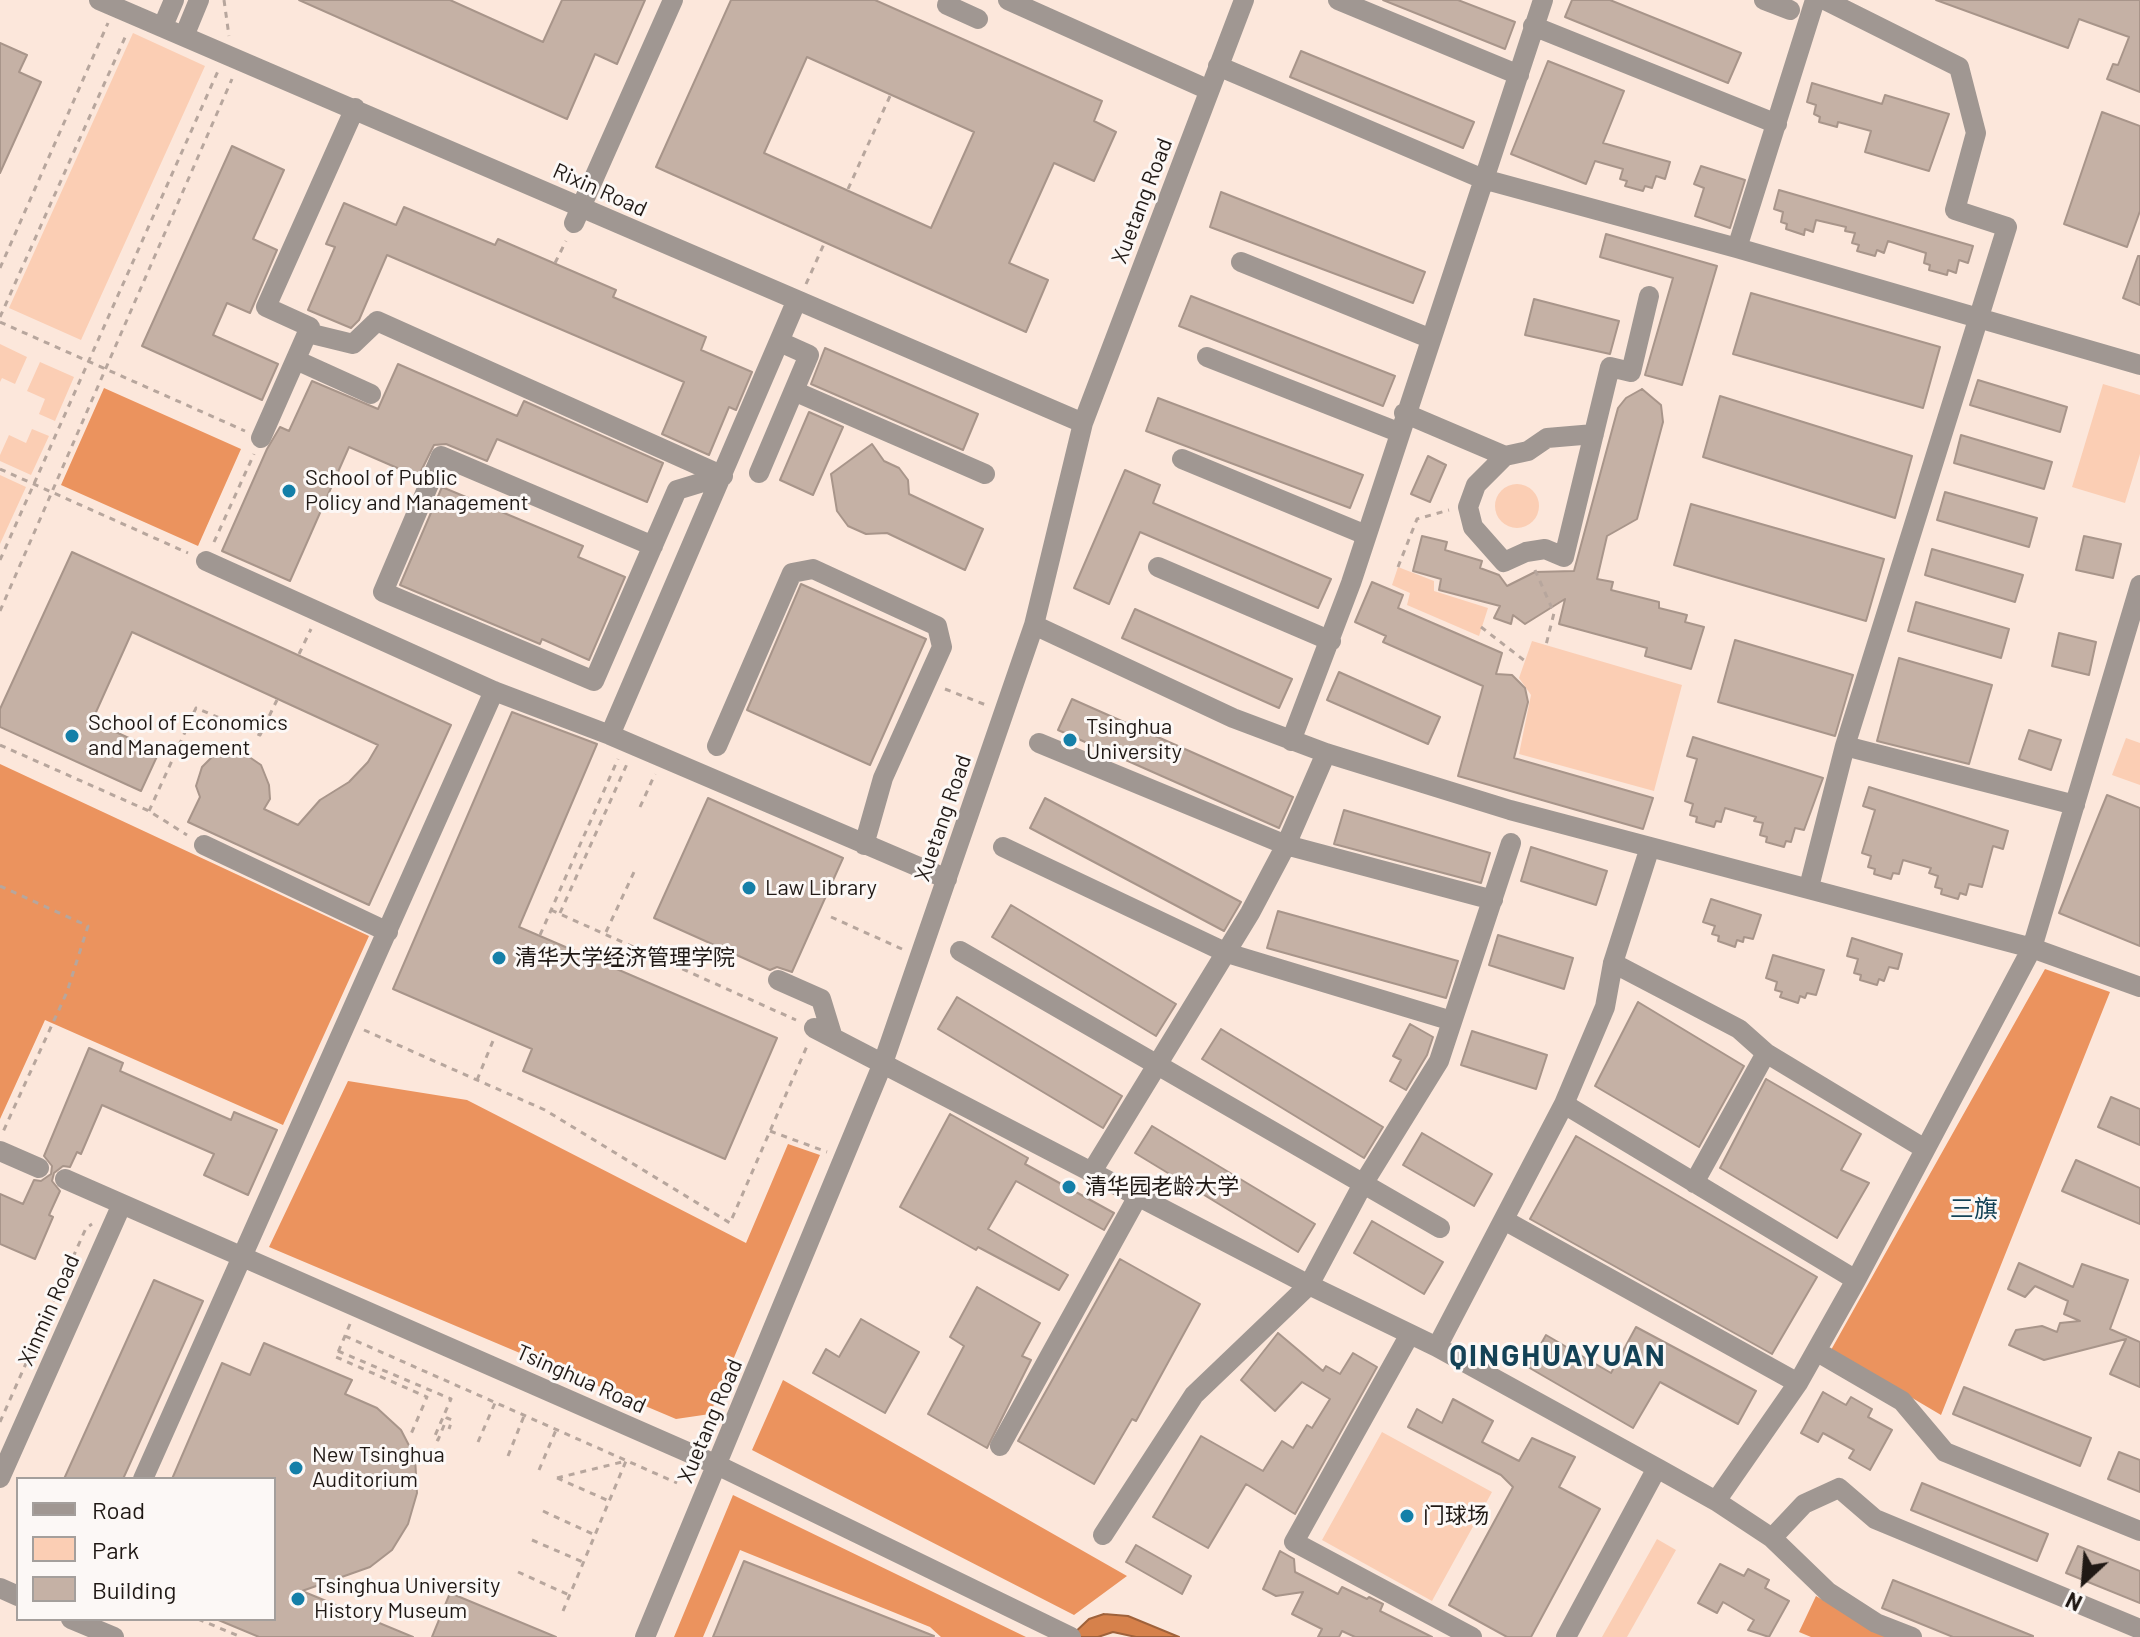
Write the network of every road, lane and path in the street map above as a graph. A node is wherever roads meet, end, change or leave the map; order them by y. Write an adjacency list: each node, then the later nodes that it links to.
1 (174, 0): 17 (street)
2 (199, 0): 19 (street)
3 (224, 0): 20 (path)
4 (673, 0): 29 (street)
5 (950, 0): 16 (street)
6 (1008, 0): 23 (street)
7 (1244, 0): 21 (street, Xuetang Road)
8 (1338, 0): 22 (street)
9 (1543, 0): 18 (street)
10 (1764, 0): 14 (street)
11 (1815, 0): 26 (street)
12 (1825, 0): 37 (street)
13 (107, 4): 15 (street, Rixin Road); 34 (path)
14 (1790, 10)
15 (135, 15): 17 (street, Rixin Road); 38 (path)
16 (978, 19)
17 (163, 26): 19 (street, Rixin Road)
18 (1533, 26): 22 (street); 26 (street)
19 (185, 34): 20 (street, Rixin Road)
20 (228, 56): 25 (street, Rixin Road); 44 (path); 46 (path)
21 (1218, 66): 23 (street, Xuetang Road); 27 (street)
22 (1519, 75): 27 (street)
23 (1209, 90): 49 (street, Xuetang Road)
24 (890, 96): 28 (path)
25 (355, 108): 29 (street, Rixin Road); 39 (street)
26 (1777, 124): 31 (street)
27 (1483, 179): 31 (street); 40 (street)
28 (848, 189)
29 (578, 215): 33 (path); 36 (street, Rixin Road)
30 (824, 244): 36 (path)
31 (1737, 248): 37 (street)
32 (1241, 262): 40 (street)
33 (555, 263)
34 (0, 268)
35 (1649, 296): 51 (street)
36 (796, 302): 41 (street); 49 (street, Rixin Road)
37 (1978, 317): 45 (street); 87 (street)
38 (0, 320): 44 (path)
39 (308, 333): 43 (street); 58 (street)
40 (1429, 338): 50 (street)
41 (780, 342): 47 (street); 58 (street)
42 (1207, 357): 50 (street)
43 (296, 360): 48 (street); 52 (street)
44 (89, 361): 46 (path); 59 (path)
45 (2140, 365)
46 (107, 369): 52 (path); 60 (path)
47 (794, 391): 56 (street); 57 (street)
48 (371, 394)
49 (1083, 423): 72 (street, Xuetang Road)
50 (1401, 423): 53 (street); 62 (street)
51 (1594, 434): 53 (street); 64 (street)
52 (261, 438): 66 (path)
53 (1505, 456): 61 (street)
54 (1182, 459): 62 (street)
55 (0, 469): 59 (path)
56 (759, 473)
57 (985, 474)
58 (723, 476): 63 (street); 82 (street)
59 (34, 484): 60 (path); 65 (path)
60 (53, 493): 66 (path); 70 (path)
61 (1468, 507): 64 (street); 68 (path)
62 (1366, 535): 74 (street)
63 (653, 546): 63 (street)
64 (1526, 552): 75 (path)
65 (0, 560)
66 (206, 561): 71 (street)
67 (1158, 567): 74 (street)
68 (1398, 567)
69 (2140, 585): 90 (street)
70 (0, 611)
71 (320, 611): 76 (path); 79 (street)
72 (1034, 625): 83 (street); 100 (street, Xuetang Road)
73 (1481, 627): 77 (path)
74 (1331, 641): 83 (street)
75 (1546, 645)
76 (299, 654)
77 (1525, 661)
78 (926, 682): 81 (path); 86 (street); 95 (street)
79 (494, 691): 82 (street); 108 (street)
80 (277, 700): 92 (path)
81 (989, 707)
82 (623, 741): 89 (street); 105 (path); 106 (path)
83 (1291, 741): 88 (street)
84 (1039, 743): 96 (street)
85 (0, 745): 92 (path)
86 (717, 746)
87 (1845, 746): 90 (street); 102 (street)
88 (1326, 753): 96 (street); 98 (street)
89 (662, 758): 91 (path); 95 (street)
90 (2075, 805): 111 (street)
91 (640, 807)
92 (149, 811): 94 (path)
93 (1511, 843): 103 (street)
94 (204, 845): 108 (street)
95 (864, 845): 100 (street)
96 (1286, 845): 103 (street); 114 (street)
97 (1003, 847): 114 (street)
98 (1650, 847): 102 (street); 115 (street)
99 (635, 870): 109 (path)
100 (947, 879): 124 (street, Xuetang Road)
101 (0, 886): 129 (path)
102 (1809, 887): 111 (street)
103 (1493, 900): 118 (street)
104 (360, 908): 108 (street)
105 (551, 910): 106 (path); 110 (path)
106 (560, 913): 109 (path)
107 (831, 917): 112 (path)
108 (388, 932): 119 (street)
109 (606, 932): 120 (path)
110 (540, 935)
111 (2032, 948): 117 (street); 130 (street)
112 (905, 951)
113 (960, 951): 125 (street)
114 (1227, 953): 118 (street); 125 (street)
115 (1613, 963): 123 (street); 127 (street)
116 (778, 980): 122 (street)
117 (2140, 987)
118 (1452, 1021): 137 (street)
119 (346, 1022): 126 (path); 142 (street)
120 (814, 1028): 122 (street); 128 (path)
121 (495, 1036): 126 (path)
122 (833, 1038): 124 (street)
123 (1766, 1053): 130 (street); 136 (street)
124 (883, 1063): 134 (street); 162 (street, Xuetang Road)
125 (1158, 1068): 134 (street); 137 (street)
126 (477, 1080): 128 (path)
127 (1564, 1104): 136 (street); 140 (street)
128 (770, 1131): 132 (path)
129 (0, 1137)
130 (1925, 1149): 143 (street)
131 (0, 1151): 133 (street)
132 (831, 1153)
133 (39, 1168)
134 (1091, 1173): 138 (street)
135 (65, 1179): 139 (street, Tsinghua Road)
136 (1694, 1183): 143 (street)
137 (1363, 1184): 141 (street); 144 (street)
138 (1137, 1198): 144 (street); 159 (street)
139 (122, 1204): 142 (street, Tsinghua Road); 154 (path); 166 (street, Xinmin Road)
140 (1504, 1220): 148 (street); 151 (street)
141 (1440, 1228)
142 (239, 1256): 162 (street, Tsinghua Road); 165 (street)
143 (1856, 1280): 150 (street)
144 (1309, 1285): 146 (street); 173 (street)
145 (351, 1320): 147 (path)
146 (1410, 1334): 148 (street); 187 (street)
147 (345, 1336): 149 (path); 152 (path)
148 (1437, 1347): 163 (street)
149 (338, 1351): 155 (path); 157 (path)
150 (1816, 1351): 151 (street); 171 (street)
151 (1798, 1383): 169 (street)
152 (495, 1403): 153 (path); 158 (path)
153 (524, 1416): 156 (path); 160 (path)
154 (0, 1422)
155 (449, 1429)
156 (556, 1430): 161 (path); 164 (path)
157 (411, 1434)
158 (478, 1442)
159 (1000, 1446)
160 (508, 1456)
161 (626, 1461): 167 (path); 168 (path); 168 (path)
162 (717, 1465): 183 (street, Tsinghua Road); 186 (street, Xuetang Road)
163 (1657, 1468): 169 (street); 188 (street)
164 (539, 1470)
165 (144, 1477)
166 (0, 1478)
167 (677, 1483)
168 (609, 1501): 172 (path)
169 (1716, 1501): 174 (street)
170 (543, 1511): 172 (path)
171 (2140, 1531)
172 (595, 1535): 176 (path)
173 (1103, 1535)
174 (1772, 1538): 182 (street); 189 (street)
175 (532, 1540): 176 (path)
176 (583, 1562): 178 (path)
177 (518, 1572): 178 (path)
178 (569, 1595): 179 (path)
179 (563, 1611)
180 (80, 1621): 184 (street)
181 (203, 1621): 185 (path)
182 (2140, 1629)
183 (1065, 1634)
184 (114, 1637)
185 (241, 1637)
186 (645, 1637)
187 (1472, 1637)
188 (1566, 1637)
189 (1912, 1637)

